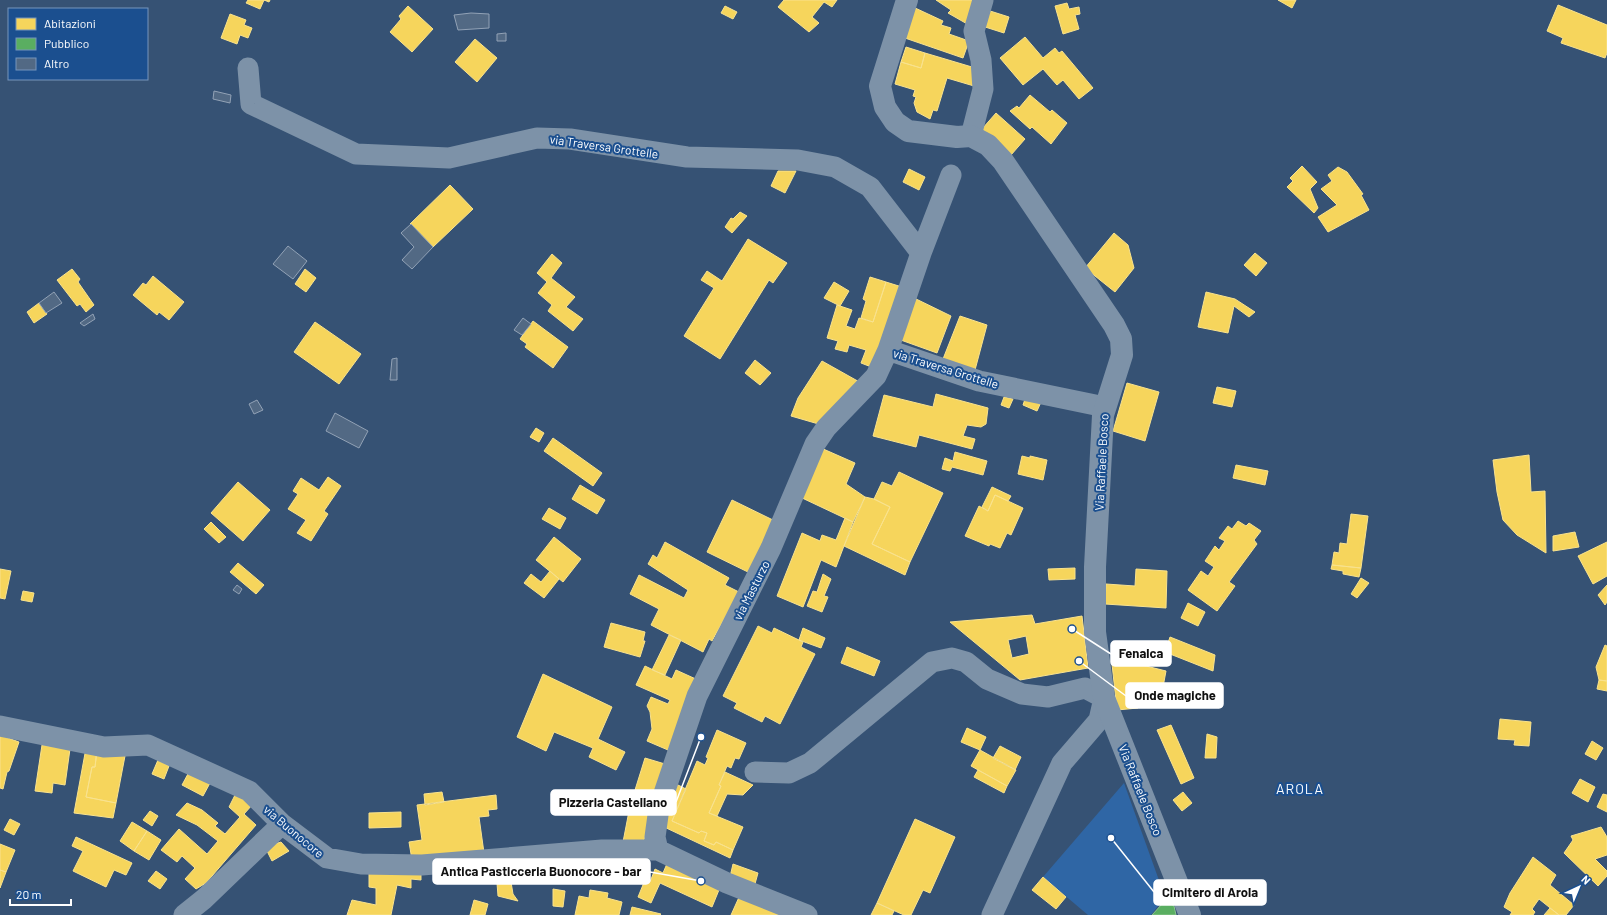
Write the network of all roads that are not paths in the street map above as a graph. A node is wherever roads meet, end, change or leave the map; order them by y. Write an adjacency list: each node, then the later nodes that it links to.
1 (907, 0): 4 (street, Via Raffaele Bosco)
2 (983, 0): 4 (street)
3 (248, 68): 6 (street, via Traversa Grottelle)
4 (971, 136): 8 (street, Via Raffaele Bosco)
5 (951, 175): 6 (street, via Traversa Grottelle)
6 (921, 253): 7 (street, via Traversa Grottelle)
7 (888, 350): 8 (street, via Traversa Grottelle); 13 (street, via Masturzo)
8 (1105, 406): 9 (street, Via Raffaele Bosco)
9 (1104, 698): 11 (street); 16 (street); 17 (street, Via Raffaele Bosco)
10 (0, 726): 12 (street, via Buonocore)
11 (755, 772)
12 (282, 824): 13 (street, via Buonocore); 14 (street)
13 (658, 850): 15 (street, via Buonocore)
14 (184, 915)
15 (807, 915)
16 (992, 915)
17 (1190, 915)

